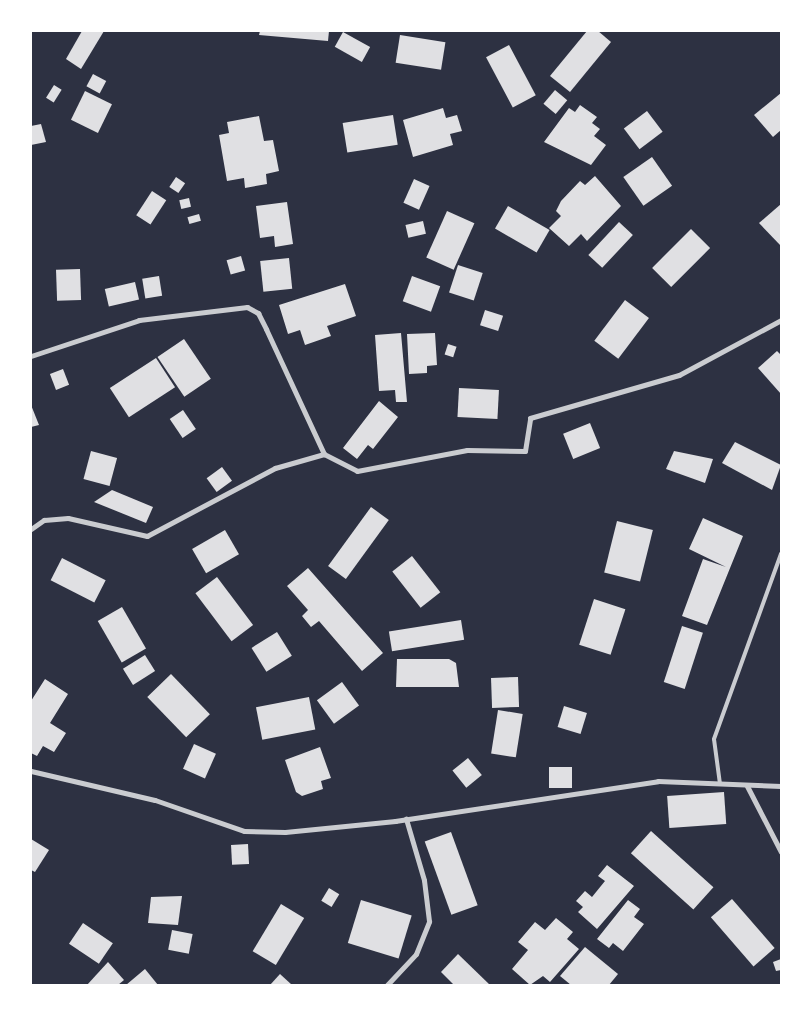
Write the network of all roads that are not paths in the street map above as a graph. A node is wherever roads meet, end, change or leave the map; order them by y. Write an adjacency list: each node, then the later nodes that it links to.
1 (781, 320): 3 (street)
2 (31, 356): 3 (street)
3 (324, 454): 4 (street)
4 (31, 529)
5 (781, 554): 7 (lane)
6 (31, 771): 10 (street)
7 (720, 784): 8 (street); 10 (street)
8 (747, 786): 9 (street); 11 (street)
9 (781, 786)
10 (406, 819): 12 (street)
11 (781, 852)
12 (387, 985)

